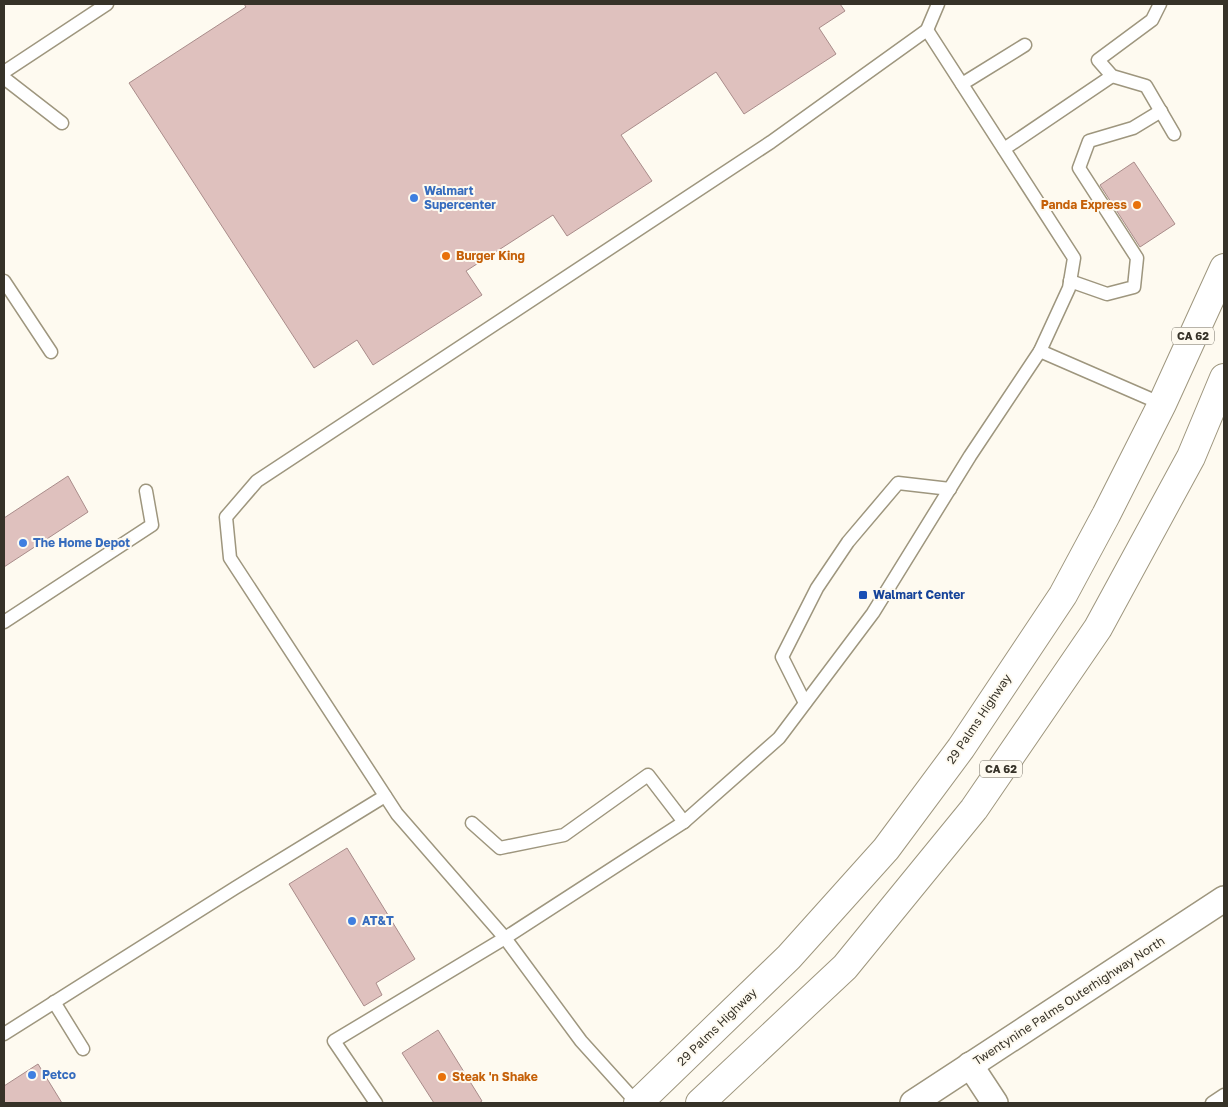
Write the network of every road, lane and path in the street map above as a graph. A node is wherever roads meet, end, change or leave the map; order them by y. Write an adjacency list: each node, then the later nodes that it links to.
1 (107, 4): 6 (lane)
2 (938, 4): 4 (lane)
3 (1160, 4): 7 (lane)
4 (927, 30): 9 (lane); 25 (lane)
5 (1024, 45): 9 (lane)
6 (4, 72)
7 (1112, 76): 10 (lane); 13 (lane)
8 (4, 78): 11 (lane)
9 (962, 84): 13 (lane)
10 (1161, 111): 12 (lane); 15 (lane)
11 (62, 124)
12 (1174, 134)
13 (1004, 150): 15 (lane)
14 (1224, 268): 20 (main road, 29 Palms Highway / CA 62)
15 (1070, 280): 17 (lane)
16 (4, 281): 18 (lane)
17 (1040, 351): 20 (lane); 21 (lane)
18 (51, 352)
19 (1224, 378): 37 (main road, CA 62)
20 (1162, 404): 36 (main road, 29 Palms Highway / CA 62)
21 (950, 489): 24 (lane); 24 (lane)
22 (146, 491): 23 (lane)
23 (4, 622)
24 (805, 703): 26 (lane)
25 (385, 796): 29 (lane); 30 (lane)
26 (684, 822): 27 (lane); 29 (lane)
27 (472, 823)
28 (1224, 899): 33 (street, Twentynine Palms Outerhighway North)
29 (505, 938): 35 (lane); 36 (lane)
30 (54, 1002): 31 (lane); 32 (lane)
31 (4, 1034)
32 (83, 1048)
33 (970, 1065): 38 (street, Twentynine Palms Outerhighway North); 39 (street)
34 (1224, 1095): 40 (lane)
35 (376, 1103)
36 (638, 1103)
37 (700, 1103)
38 (913, 1103)
39 (995, 1103)
40 (1212, 1103)

